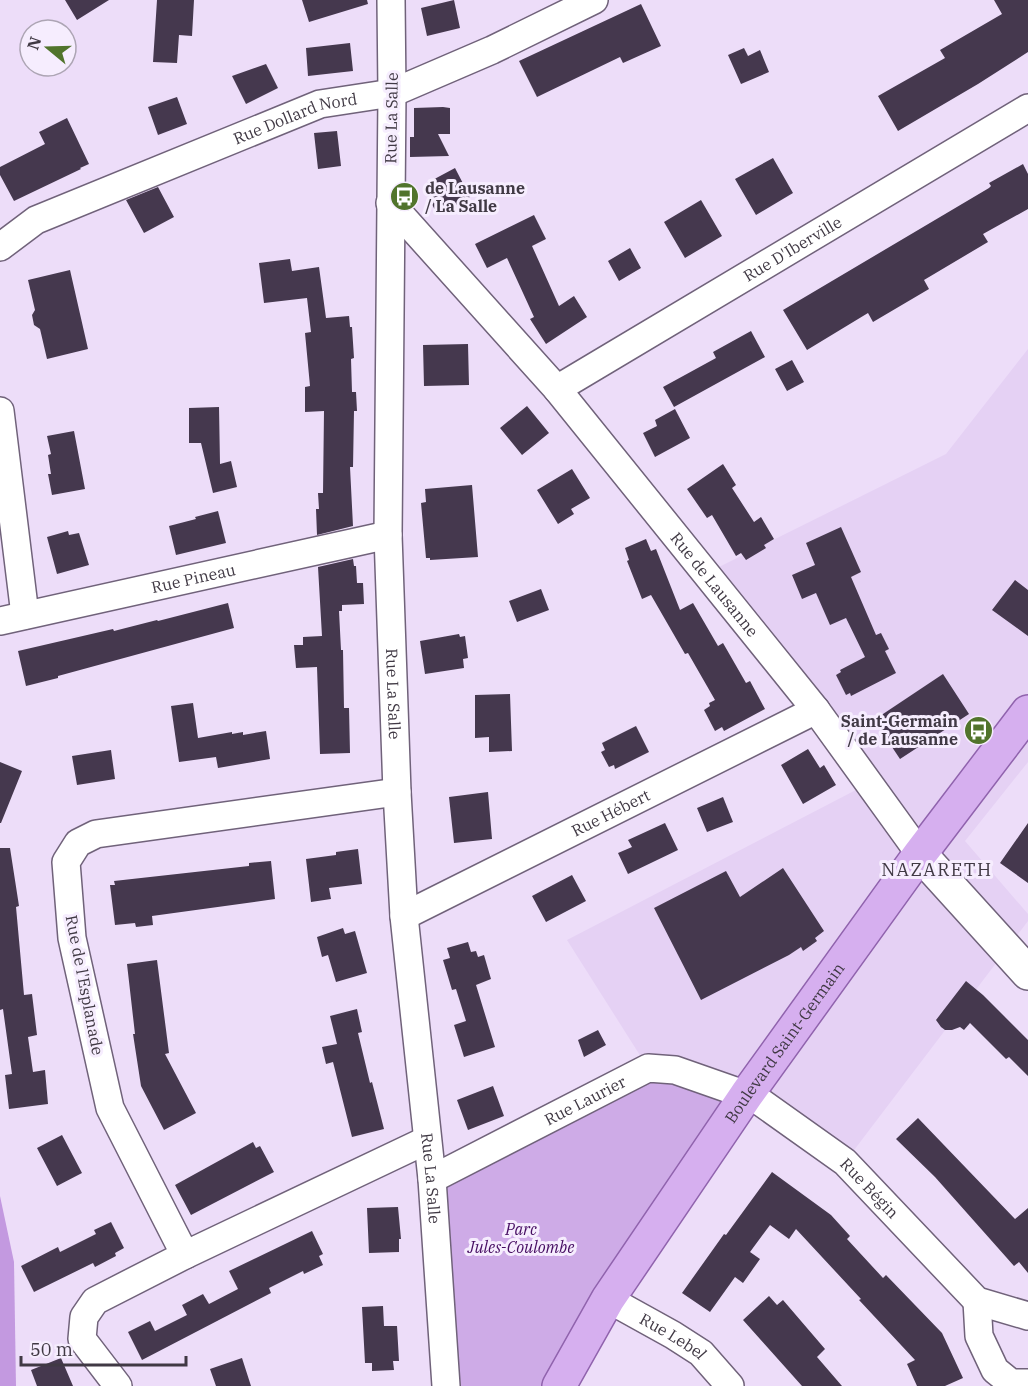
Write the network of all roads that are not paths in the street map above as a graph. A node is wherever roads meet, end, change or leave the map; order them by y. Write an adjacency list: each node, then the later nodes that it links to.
1 (391, 0): 3 (street, Rue La Salle)
2 (594, 0): 3 (street, Rue Dollard Nord)
3 (392, 93): 5 (street, Rue La Salle); 6 (street, Rue Dollard Nord)
4 (1028, 108): 7 (street, Rue D'Iberville)
5 (390, 203): 7 (street, Rue de Lausanne); 9 (street, Rue La Salle)
6 (0, 247)
7 (557, 389): 11 (street, Rue de Lausanne)
8 (0, 411): 10 (street)
9 (388, 535): 10 (street, Rue Pineau); 13 (street, Rue La Salle)
10 (12, 618)
11 (816, 710): 14 (street, Rue de Lausanne); 15 (street, Rue Hébert)
12 (1028, 712): 14 (main road, Boulevard Saint-Germain)
13 (397, 792): 15 (street, Rue La Salle); 20 (street, Rue de l'Esplanade)
14 (920, 854): 16 (street, Rue de Lausanne); 17 (main road, Boulevard Saint-Germain)
15 (404, 916): 18 (street, Rue La Salle)
16 (1028, 973)
17 (747, 1094): 19 (street, Rue Laurier); 21 (main road, Boulevard Saint-Germain); 22 (street, Rue Bégin)
18 (427, 1140): 19 (street, Rue La Salle); 20 (street)
19 (432, 1179): 26 (street, Rue La Salle)
20 (185, 1255): 25 (street)
21 (608, 1299): 27 (main road, Boulevard Saint-Germain); 28 (street, Rue Lebel)
22 (977, 1301): 23 (street); 24 (street)
23 (1028, 1316)
24 (1028, 1383)
25 (118, 1386)
26 (446, 1386)
27 (559, 1386)
28 (730, 1386)

